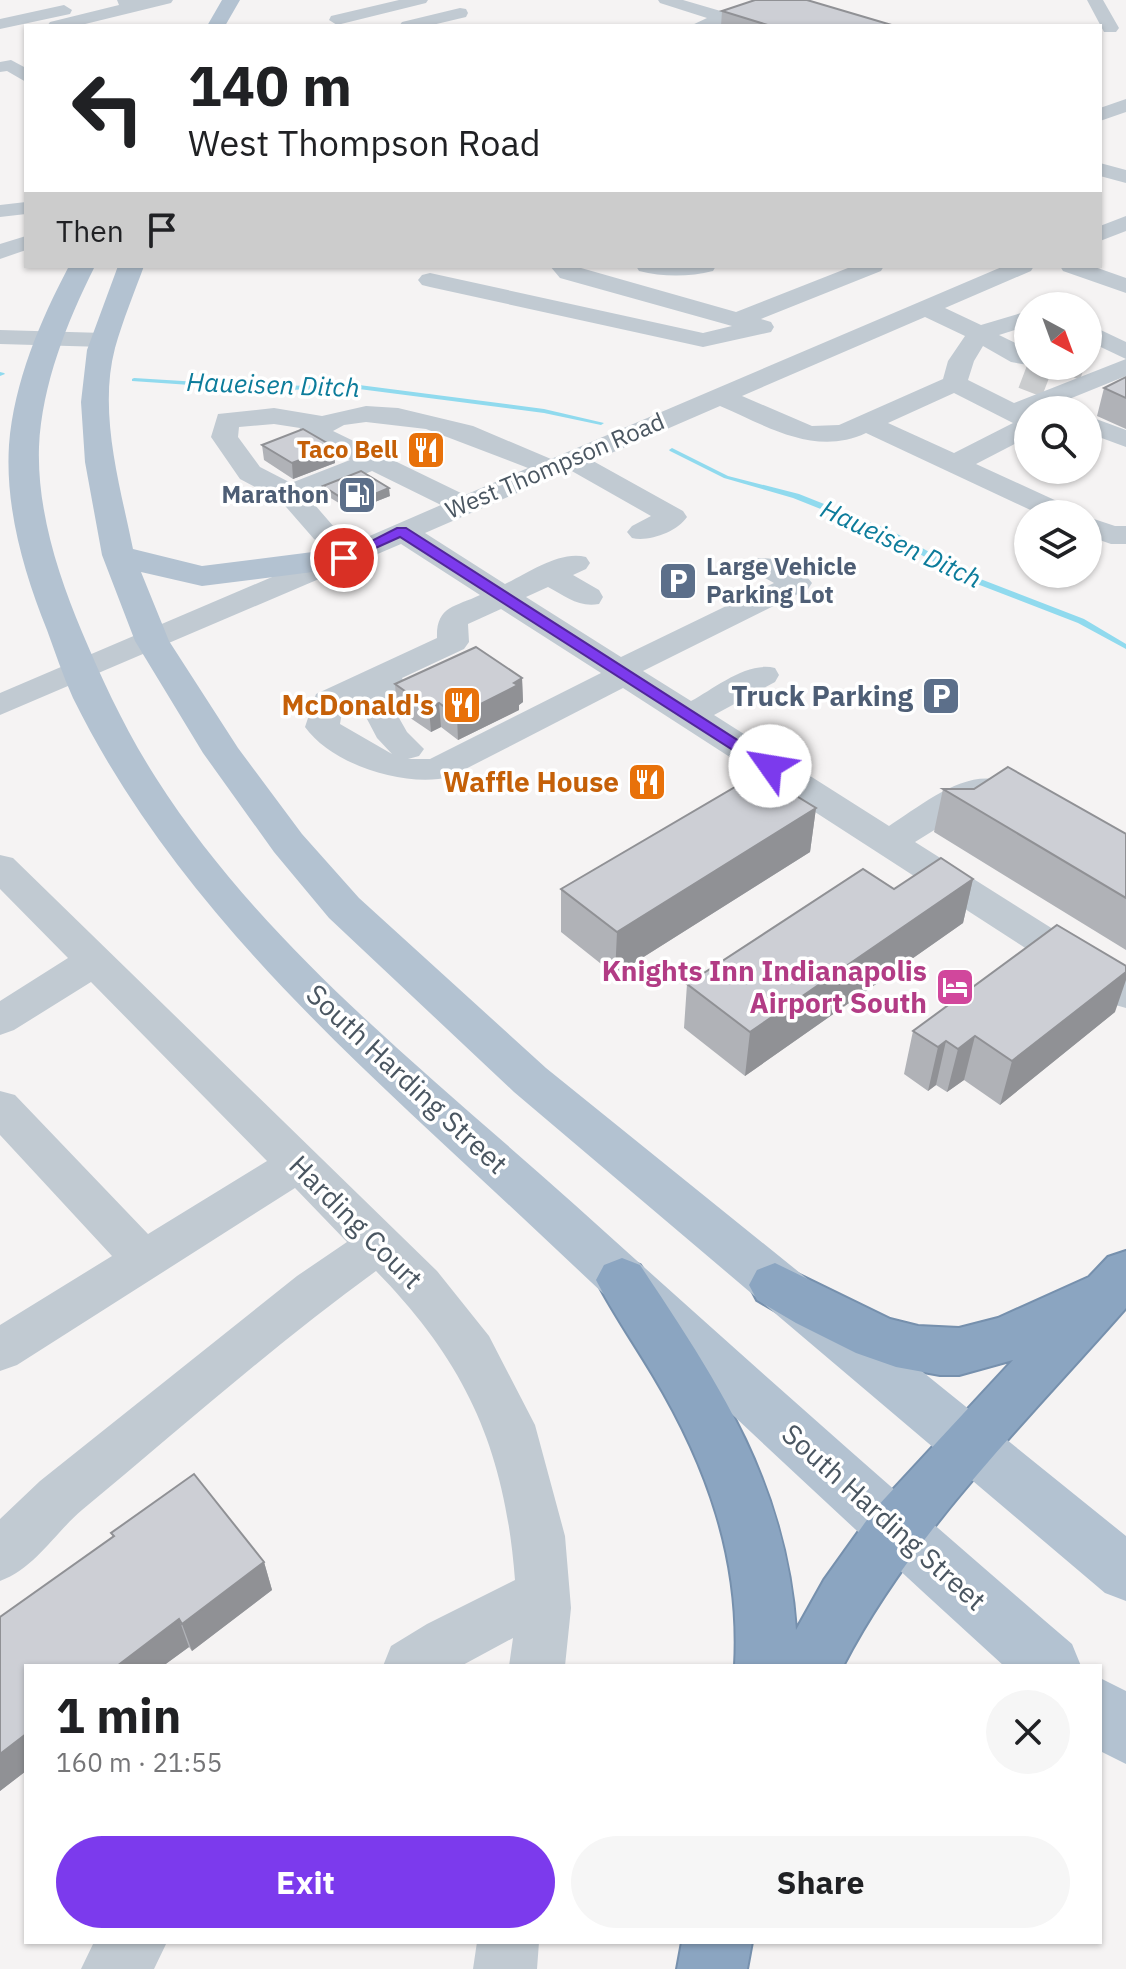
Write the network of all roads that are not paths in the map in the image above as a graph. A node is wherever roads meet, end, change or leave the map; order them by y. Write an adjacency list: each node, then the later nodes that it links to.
1 (83, 0): 9 (street)
2 (166, 0): 9 (street); 13 (street)
3 (231, 0): 17 (main road)
4 (344, 0): 15 (street)
5 (420, 0): 15 (street)
6 (666, 0): 12 (street)
7 (780, 0): 12 (street)
8 (1095, 0): 20 (street)
9 (125, 3): 14 (street)
10 (58, 8): 14 (street); 16 (street)
11 (460, 13): 18 (street)
12 (721, 17): 19 (street)
13 (145, 22)
14 (89, 23)
15 (336, 23)
16 (0, 24)
17 (217, 24)
18 (416, 24)
19 (704, 24)
20 (1110, 28)
21 (24, 37): 22 (street)
22 (13, 62)
23 (1102, 95): 24 (street)
24 (1126, 104): 25 (street)
25 (1102, 114)
26 (1102, 155): 27 (street)
27 (1126, 155)
28 (1102, 170): 29 (street)
29 (1126, 177)
30 (24, 208): 31 (street)
31 (0, 211)
32 (1126, 223): 33 (street)
33 (1102, 234): 34 (street)
34 (1126, 240)
35 (24, 244): 36 (street)
36 (0, 252)
37 (81, 268): 51 (main road, South Harding Street)
38 (130, 268): 52 (main road)
39 (868, 268): 46 (street)
40 (1018, 268): 45 (street, West Thompson Road)
41 (1076, 268): 44 (street)
42 (564, 269): 46 (street)
43 (430, 280): 49 (street)
44 (1126, 286)
45 (926, 308): 48 (street); 55 (street, West Thompson Road)
46 (738, 320): 49 (street)
47 (1014, 323): 48 (street)
48 (979, 333): 54 (street); 58 (street)
49 (778, 334): 55 (street)
50 (0, 337): 51 (street)
51 (50, 339): 52 (street); 86 (main road, South Harding Street)
52 (104, 340): 78 (main road)
53 (1102, 343): 56 (street)
54 (1014, 351)
55 (820, 353): 59 (street, West Thompson Road)
56 (1124, 363): 57 (street)
57 (1102, 365)
58 (954, 383): 60 (street); 61 (street)
59 (719, 396): 61 (street); 67 (street, West Thompson Road)
60 (1014, 414)
61 (866, 423): 68 (street)
62 (322, 424): 66 (street); 67 (street); 69 (street)
63 (1014, 425): 68 (street)
64 (1102, 430): 65 (street)
65 (1126, 439)
66 (372, 461): 69 (street); 71 (street)
67 (560, 464): 71 (street, West Thompson Road); 72 (street)
68 (954, 464): 70 (street)
69 (290, 494): 79 (street)
70 (1032, 500)
71 (463, 505): 73 (street, West Thompson Road)
72 (673, 517): 74 (street); 76 (street)
73 (401, 531): 79 (street, West Thompson Road); 81 (street)
74 (700, 531)
75 (1102, 531): 77 (street)
76 (642, 532)
77 (1126, 535)
78 (118, 555): 79 (main road); 83 (main road)
79 (350, 555): 83 (street, West Thompson Road)
80 (764, 565): 85 (street)
81 (504, 597): 82 (street); 84 (street); 85 (street)
82 (588, 597)
83 (152, 641): 86 (street, West Thompson Road); 103 (main road)
84 (453, 642): 88 (street); 88 (street)
85 (622, 672): 88 (street); 90 (street)
86 (80, 673): 89 (street, West Thompson Road); 101 (main road, South Harding Street)
87 (763, 675): 90 (street)
88 (585, 694)
89 (0, 705)
90 (690, 715): 92 (street)
91 (1016, 790): 92 (street)
92 (889, 842): 95 (street)
93 (6, 881): 94 (street, Harding Court)
94 (94, 961): 96 (street); 98 (street, Harding Court)
95 (1126, 994)
96 (0, 1020)
97 (0, 1107): 100 (street)
98 (298, 1164): 99 (street, Harding Court); 100 (street)
99 (379, 1244): 107 (street); 109 (street, Harding Court)
100 (144, 1260): 104 (street)
101 (622, 1280): 106 (main road, South Harding Street); 112 (highway)
102 (1118, 1280): 103 (highway); 105 (highway)
103 (775, 1285): 105 (main road)
104 (0, 1350)
105 (970, 1446): 106 (highway); 108 (main road)
106 (895, 1529): 113 (highway); 114 (main road, South Harding Street)
107 (0, 1556)
108 (1126, 1573)
109 (542, 1594): 110 (street); 111 (street, Harding Court)
110 (414, 1664)
111 (537, 1664)
112 (766, 1664)
113 (811, 1664)
114 (1048, 1664)
115 (1102, 1712): 116 (main road)
116 (1126, 1732)
117 (134, 1944): 120 (street)
118 (508, 1944): 121 (street)
119 (717, 1944): 122 (highway)
120 (113, 1969)
121 (505, 1969)
122 (712, 1969)

